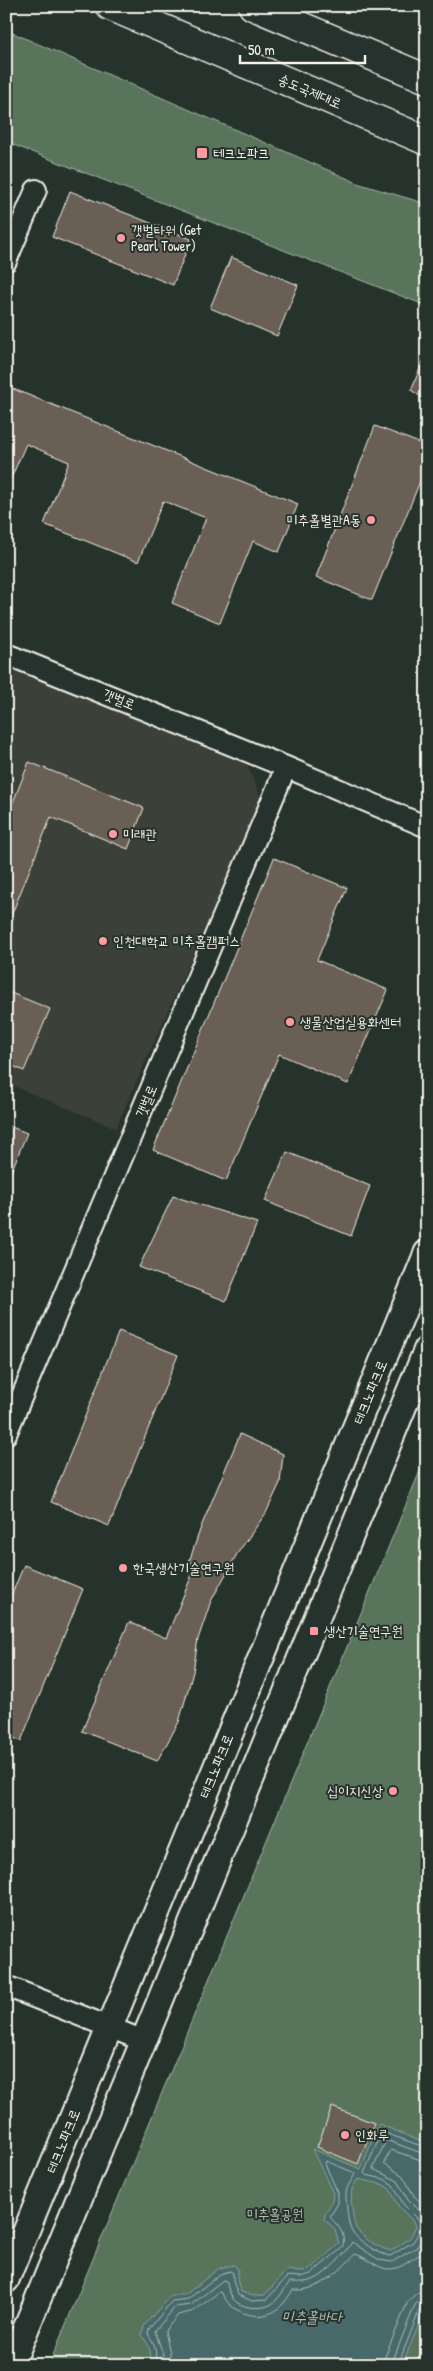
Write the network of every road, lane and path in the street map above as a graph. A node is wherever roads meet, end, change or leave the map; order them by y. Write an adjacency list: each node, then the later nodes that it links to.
1 (110, 6): 4 (main road, 송도국제대로)
2 (253, 6): 3 (main road)
3 (427, 79)
4 (427, 141)
5 (36, 190): 6 (street)
6 (6, 261)
7 (6, 654): 8 (street, 갯벌로)
8 (286, 767): 9 (street, 갯벌로); 12 (street, 갯벌로)
9 (427, 827)
10 (427, 1253): 14 (street, 테크노파크로)
11 (427, 1349): 15 (street)
12 (6, 1434)
13 (6, 1986): 14 (street)
14 (110, 2026): 15 (street); 16 (street, 테크노파크로)
15 (144, 2041): 17 (street)
16 (6, 2280)
17 (11, 2365)

